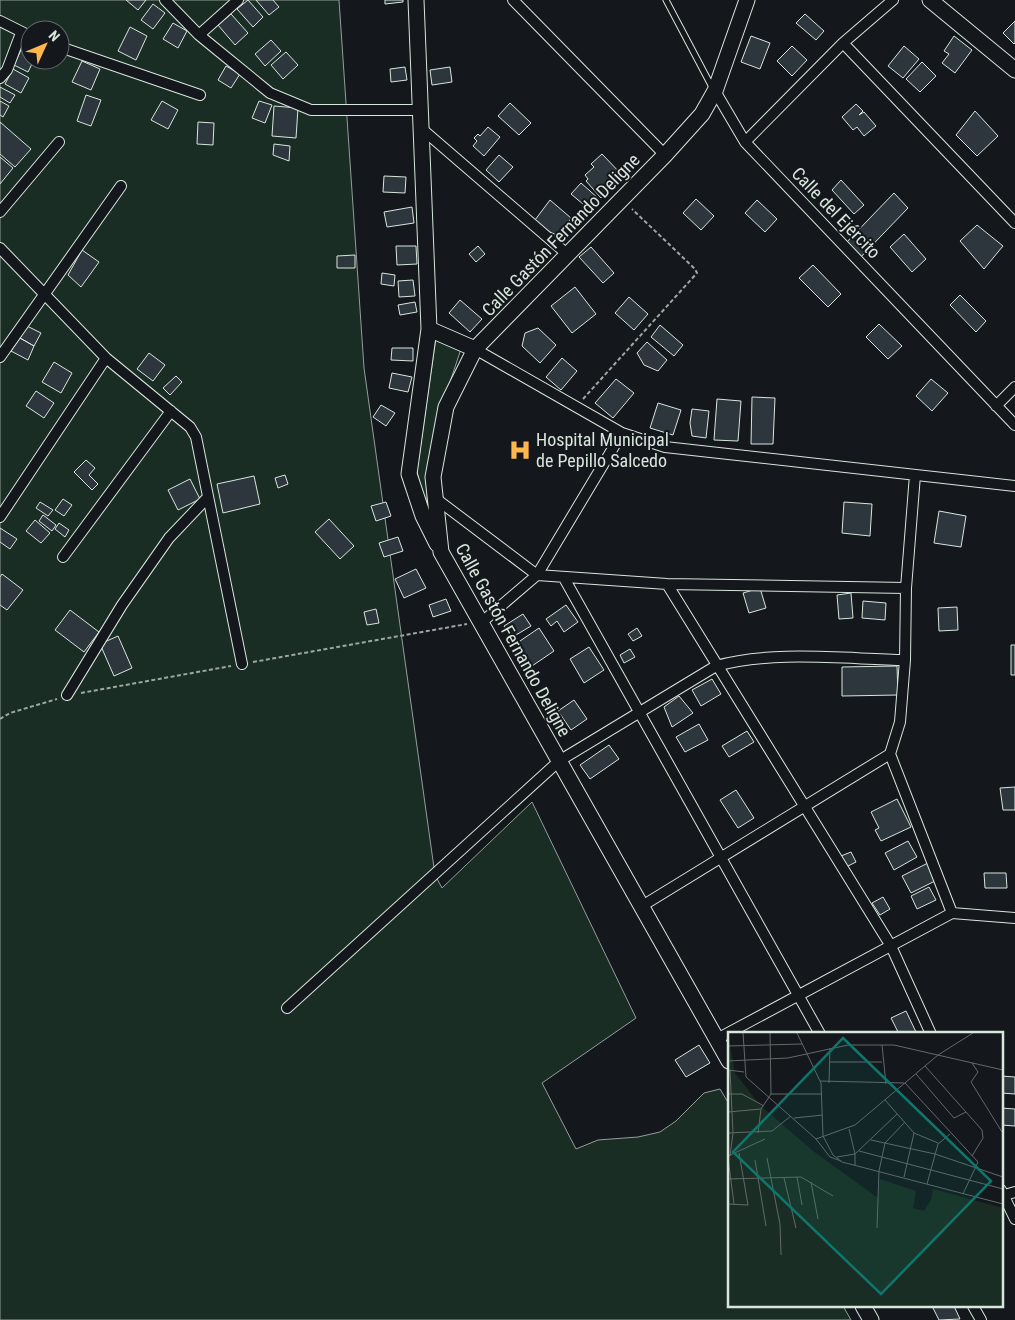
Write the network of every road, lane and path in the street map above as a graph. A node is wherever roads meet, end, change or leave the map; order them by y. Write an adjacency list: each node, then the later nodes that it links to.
1 (165, 0): 11 (street)
2 (238, 0): 11 (street)
3 (416, 0): 19 (street)
4 (514, 0): 23 (street)
5 (666, 0): 17 (lane, Calle del Ejército)
6 (747, 0): 17 (street, Calle Gastón Fernando Deligne)
7 (893, 0): 12 (street)
8 (930, 0): 15 (street)
9 (0, 21): 10 (street)
10 (20, 32)
11 (199, 35): 19 (street)
12 (843, 43): 22 (street); 27 (street)
13 (20, 46): 16 (street)
14 (70, 50): 18 (street)
15 (1015, 70)
16 (0, 78)
17 (715, 91): 22 (street, Calle del Ejército); 23 (street, Calle Gastón Fernando Deligne)
18 (200, 95)
19 (421, 110): 20 (street)
20 (422, 130): 29 (street); 31 (street)
21 (58, 142): 26 (street)
22 (745, 142): 36 (street, Calle del Ejército)
23 (665, 155): 25 (street, Calle Gastón Fernando Deligne)
24 (121, 186): 30 (street)
25 (621, 198): 29 (street, Calle Gastón Fernando Deligne); 37 (path)
26 (0, 212)
27 (1015, 223)
28 (0, 248): 30 (street)
29 (567, 254): 32 (street, Calle Gastón Fernando Deligne)
30 (44, 295): 33 (street); 34 (street)
31 (429, 329): 32 (street); 46 (street)
32 (475, 348): 37 (street); 44 (street, Calle Gastón Fernando Deligne)
33 (0, 357)
34 (106, 358): 38 (street); 45 (street)
35 (1015, 387): 36 (street)
36 (996, 406): 39 (street, Calle del Ejército)
37 (576, 407): 40 (street)
38 (171, 411): 43 (street); 47 (street)
39 (1015, 424)
40 (622, 433): 41 (street); 48 (street)
41 (915, 475): 42 (street); 51 (street)
42 (1015, 486)
43 (208, 498): 54 (street); 56 (street)
44 (435, 498): 46 (street, Calle Gastón Fernando Deligne); 48 (street)
45 (0, 517)
46 (441, 552): 52 (street, Calle Gastón Fernando Deligne)
47 (63, 556)
48 (538, 575): 49 (street); 52 (street)
49 (564, 578): 50 (street); 57 (street)
50 (667, 584): 51 (street); 55 (street)
51 (906, 588): 53 (street)
52 (482, 622): 59 (street, Calle Gastón Fernando Deligne)
53 (905, 660): 55 (street); 58 (street)
54 (242, 664)
55 (716, 666): 57 (street); 60 (street)
56 (67, 696)
57 (639, 712): 59 (street); 61 (street)
58 (890, 754): 60 (street); 63 (street)
59 (559, 761): 62 (street, Calle Gastón Fernando Deligne); 67 (street)
60 (805, 805): 61 (street); 65 (street)
61 (721, 857): 62 (street); 66 (street)
62 (642, 906): 72 (street, Calle Gastón Fernando Deligne)
63 (952, 913): 64 (street); 65 (street)
64 (1015, 918)
65 (891, 946): 66 (street); 70 (street)
66 (799, 996): 68 (street); 69 (street)
67 (287, 1008)
68 (730, 1032)
69 (819, 1032)
70 (929, 1032)
71 (728, 1033): 72 (street)
72 (717, 1039): 73 (street, Calle Gastón Fernando Deligne)
73 (728, 1059)
74 (1015, 1192): 75 (street)
75 (1002, 1194): 76 (street)
76 (1015, 1219)
77 (864, 1308): 79 (street)
78 (974, 1308): 80 (street)
79 (870, 1320)
80 (981, 1320)

